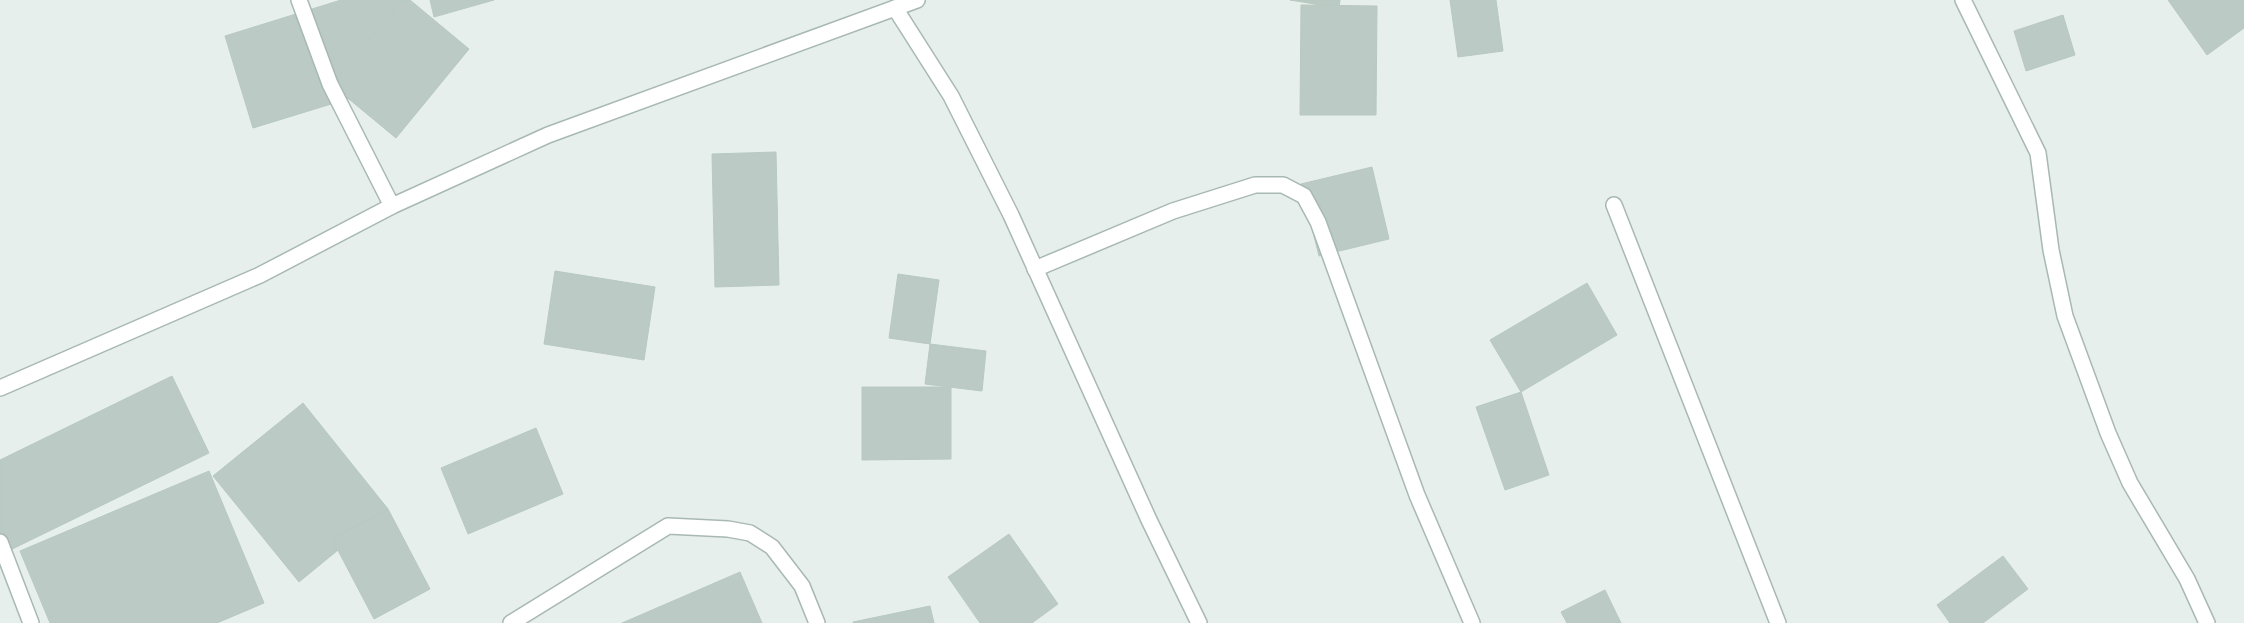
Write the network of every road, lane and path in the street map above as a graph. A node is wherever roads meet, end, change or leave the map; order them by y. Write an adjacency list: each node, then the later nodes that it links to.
1 (299, 0): 6 (street)
2 (917, 0): 4 (street)
3 (1963, 0): 16 (street)
4 (895, 8): 6 (street); 7 (street)
5 (1614, 205): 15 (street)
6 (392, 206): 8 (street)
7 (1035, 270): 13 (street); 14 (street)
8 (0, 388)
9 (0, 542): 10 (street)
10 (31, 623)
11 (511, 623): 12 (street)
12 (818, 623)
13 (1199, 623)
14 (1472, 623)
15 (1778, 623)
16 (2207, 623)

